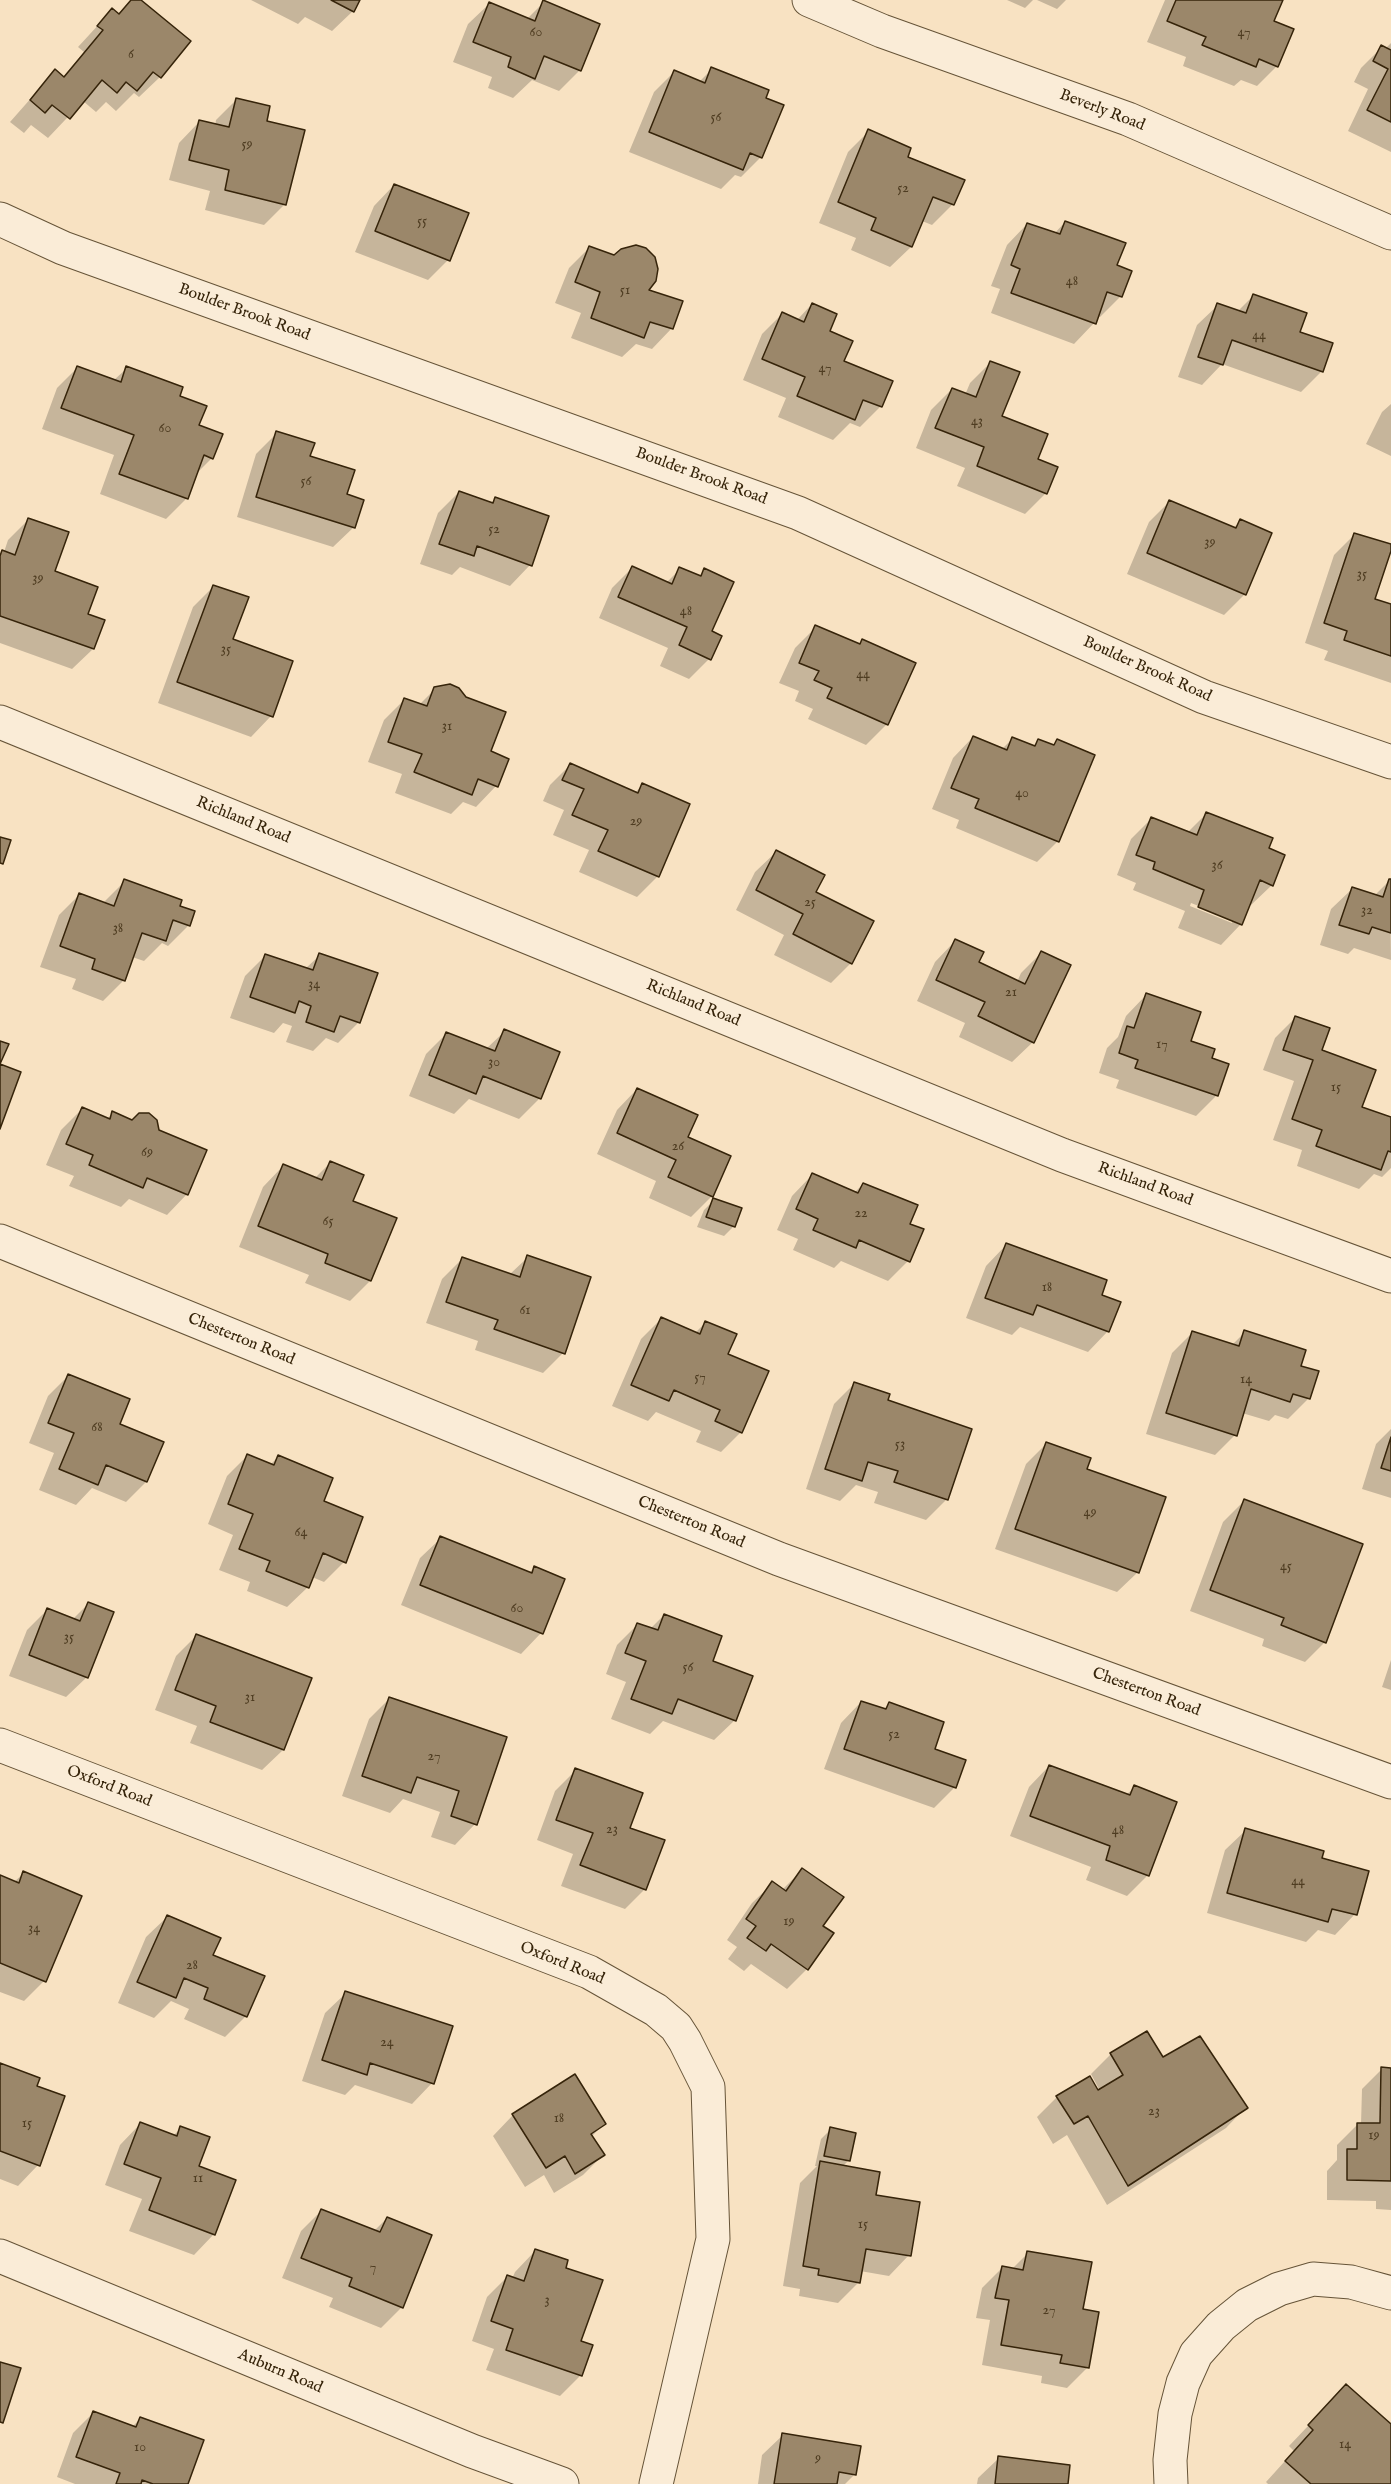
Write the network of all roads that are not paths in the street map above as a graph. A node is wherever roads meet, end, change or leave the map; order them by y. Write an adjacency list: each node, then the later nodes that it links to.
1 (809, 0): 3 (street, Beverly Road)
2 (0, 219): 5 (street, Boulder Brook Road)
3 (1391, 233)
4 (0, 722): 7 (street, Richland Road)
5 (1391, 762)
6 (0, 1241): 9 (street, Chesterton Road)
7 (1391, 1276)
8 (0, 1745): 13 (street, Oxford Road)
9 (1391, 1782)
10 (0, 2256): 12 (street, Auburn Road)
11 (1391, 2293): 14 (street)
12 (562, 2484)
13 (657, 2484)
14 (1171, 2484)

